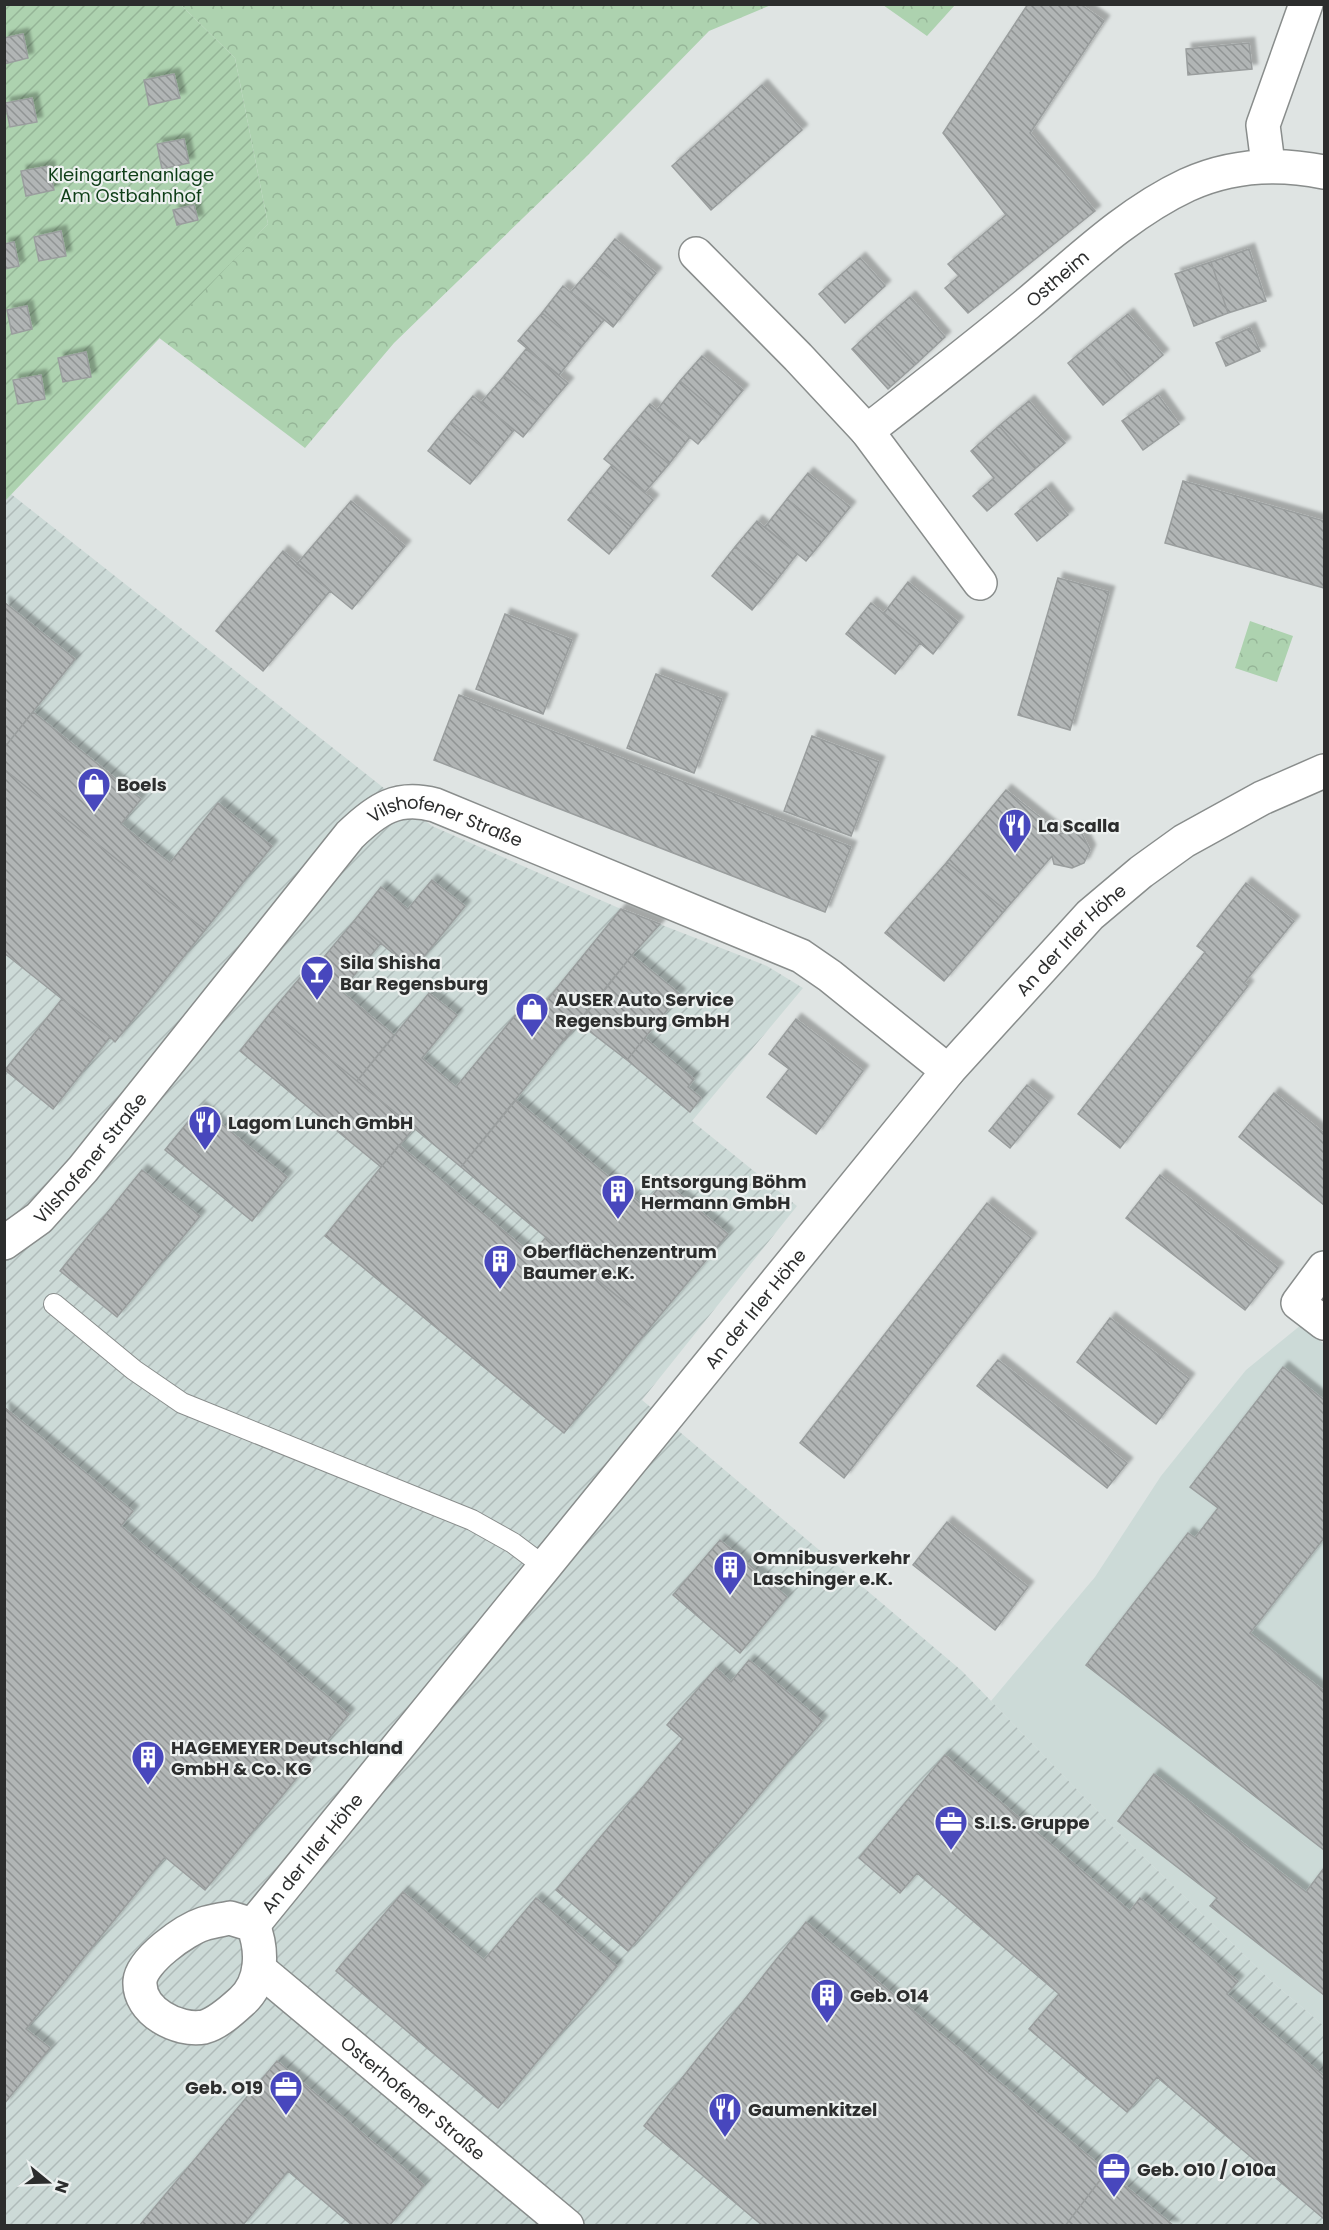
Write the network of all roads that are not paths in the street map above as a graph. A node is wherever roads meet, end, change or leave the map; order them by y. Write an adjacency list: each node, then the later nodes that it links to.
1 (1306, 4): 2 (street)
2 (1268, 164): 3 (street, Ostheim); 5 (street, Ostheim)
3 (1324, 172)
4 (696, 254): 5 (street)
5 (867, 431): 6 (street)
6 (980, 583)
7 (1324, 771): 8 (street, An der Irler Höhe)
8 (948, 1071): 9 (street, Vilshofener Straße); 13 (street, An der Irler Höhe)
9 (4, 1243)
10 (1324, 1268): 12 (street)
11 (54, 1304): 13 (lane)
12 (1324, 1323)
13 (544, 1567): 14 (street, An der Irler Höhe)
14 (254, 1925): 15 (street, An der Irler Höhe); 15 (street, An der Irler Höhe)
15 (259, 1969): 16 (street, Osterhofener Straße)
16 (567, 2226)

